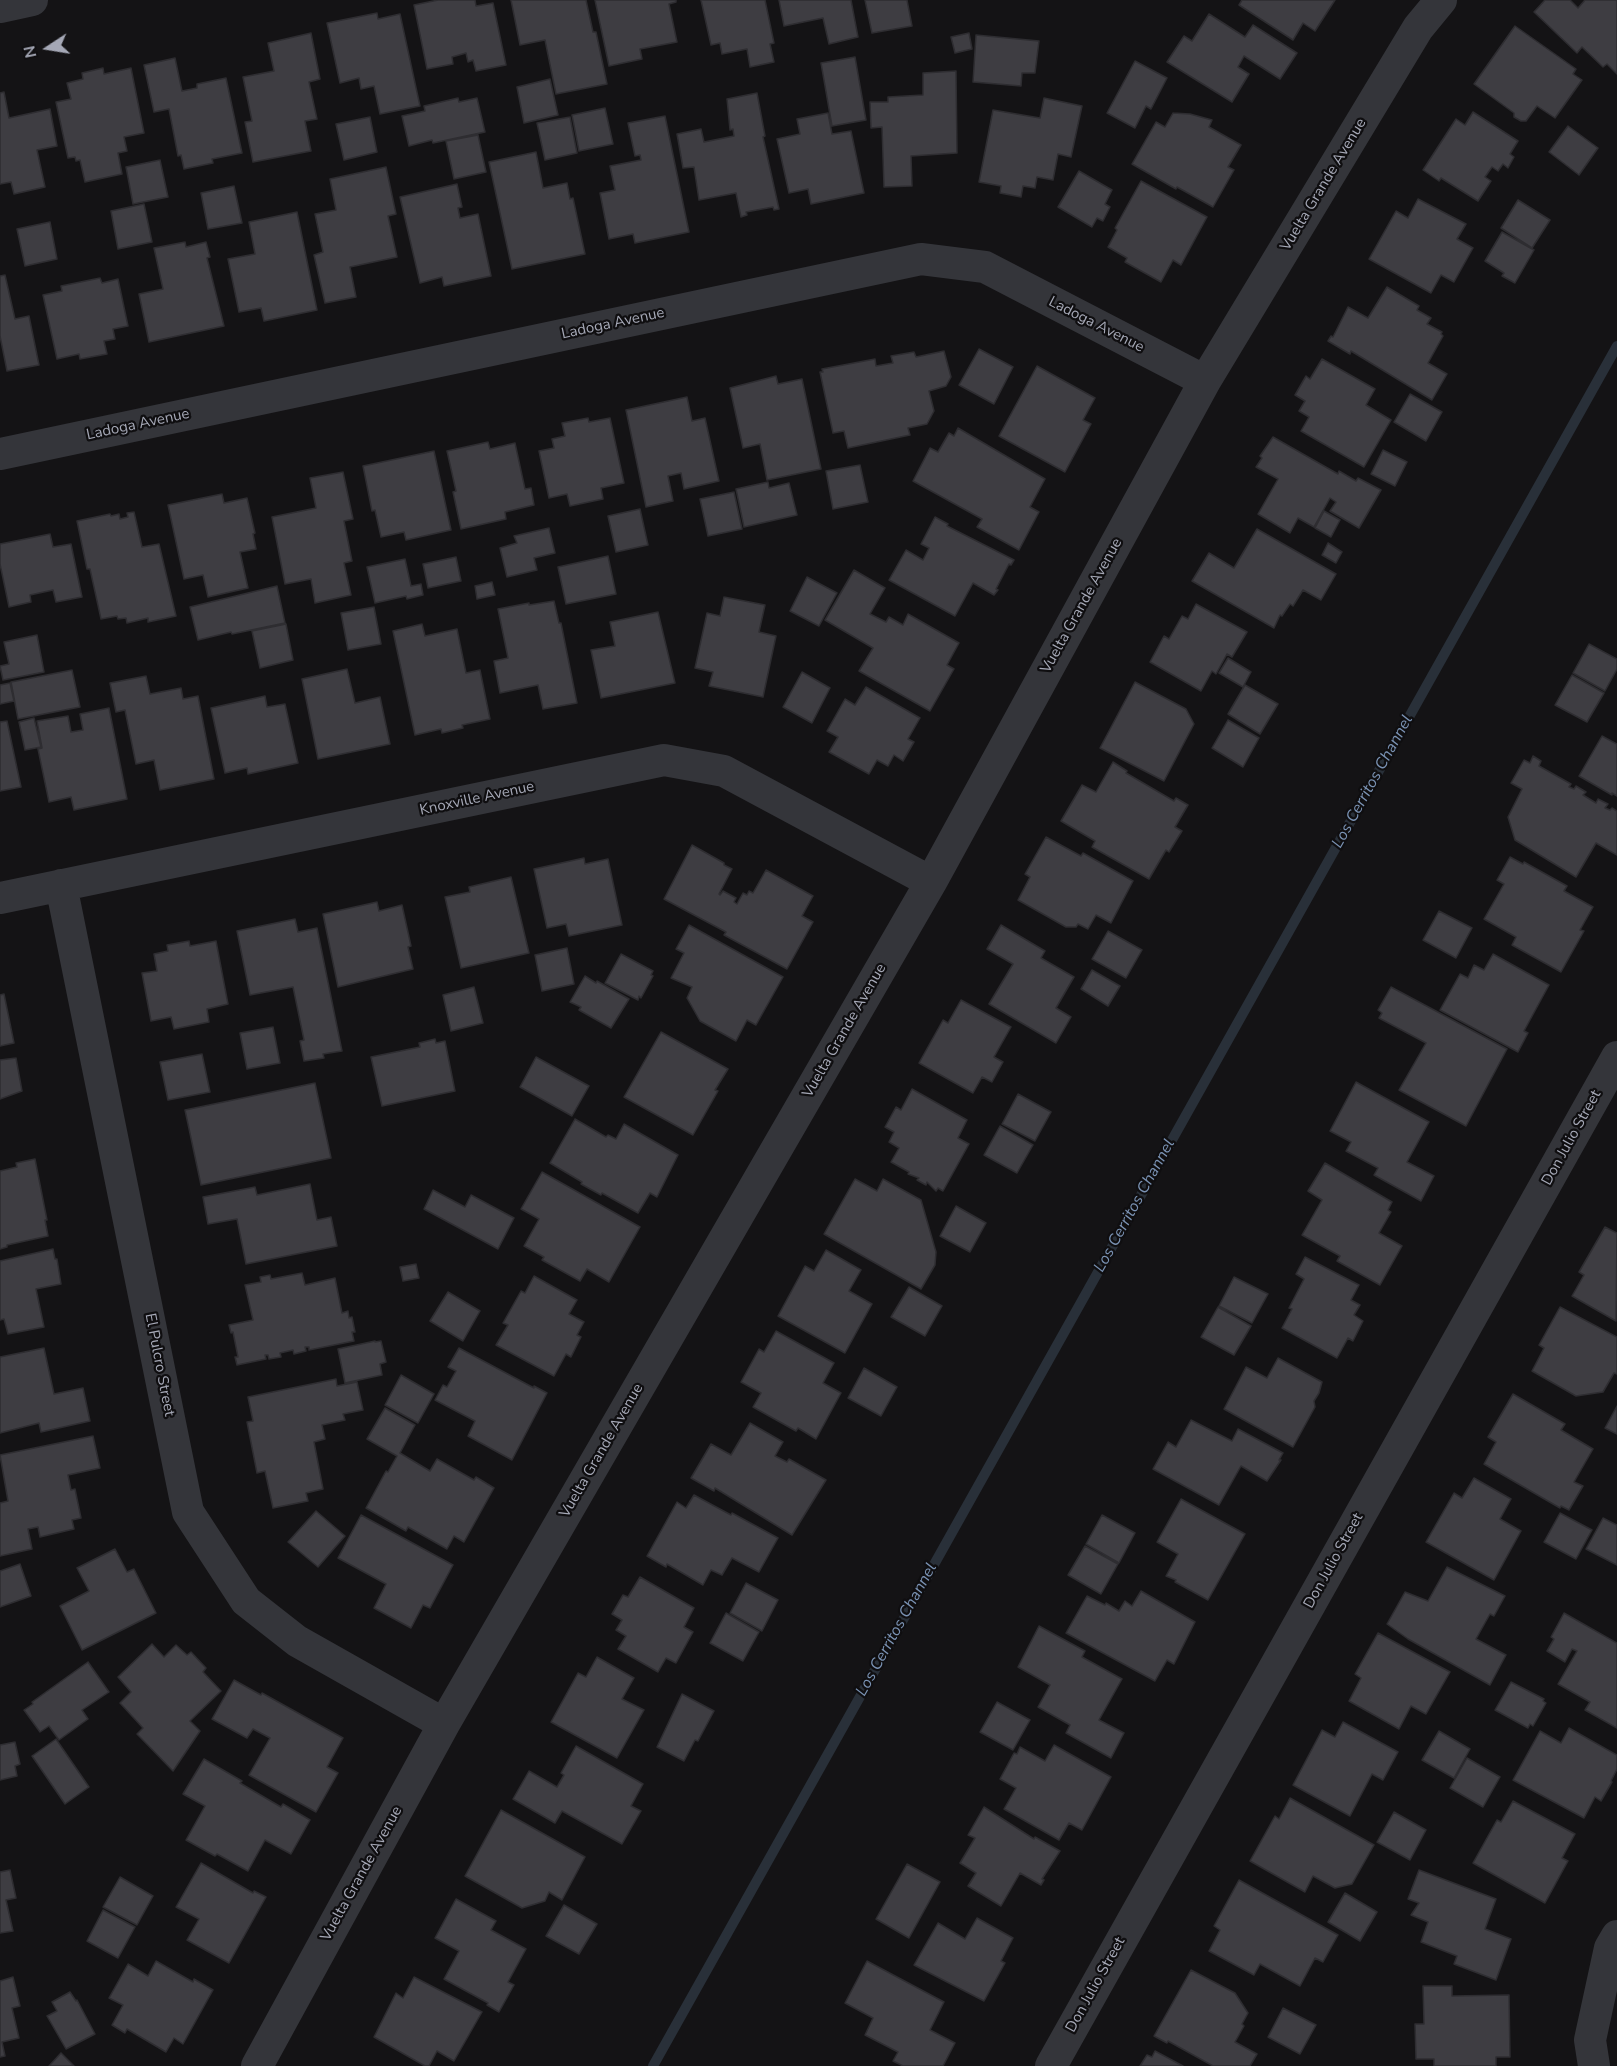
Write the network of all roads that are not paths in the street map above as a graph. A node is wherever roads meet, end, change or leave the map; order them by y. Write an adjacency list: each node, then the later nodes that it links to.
1 (32, 0): 3 (street)
2 (1441, 0): 4 (street, Vuelta Grande Avenue)
3 (0, 7)
4 (1205, 381): 5 (street, Ladoga Avenue); 6 (street, Vuelta Grande Avenue)
5 (0, 454)
6 (931, 882): 7 (street, Knoxville Avenue); 10 (street, Vuelta Grande Avenue)
7 (61, 885): 8 (street, Knoxville Avenue); 10 (street, El Pulcro Street)
8 (0, 898)
9 (1617, 1057): 13 (street, Don Julio Street)
10 (444, 1724): 12 (street, Vuelta Grande Avenue)
11 (1617, 1935): 14 (street)
12 (256, 2066)
13 (1051, 2066)
14 (1594, 2066)

